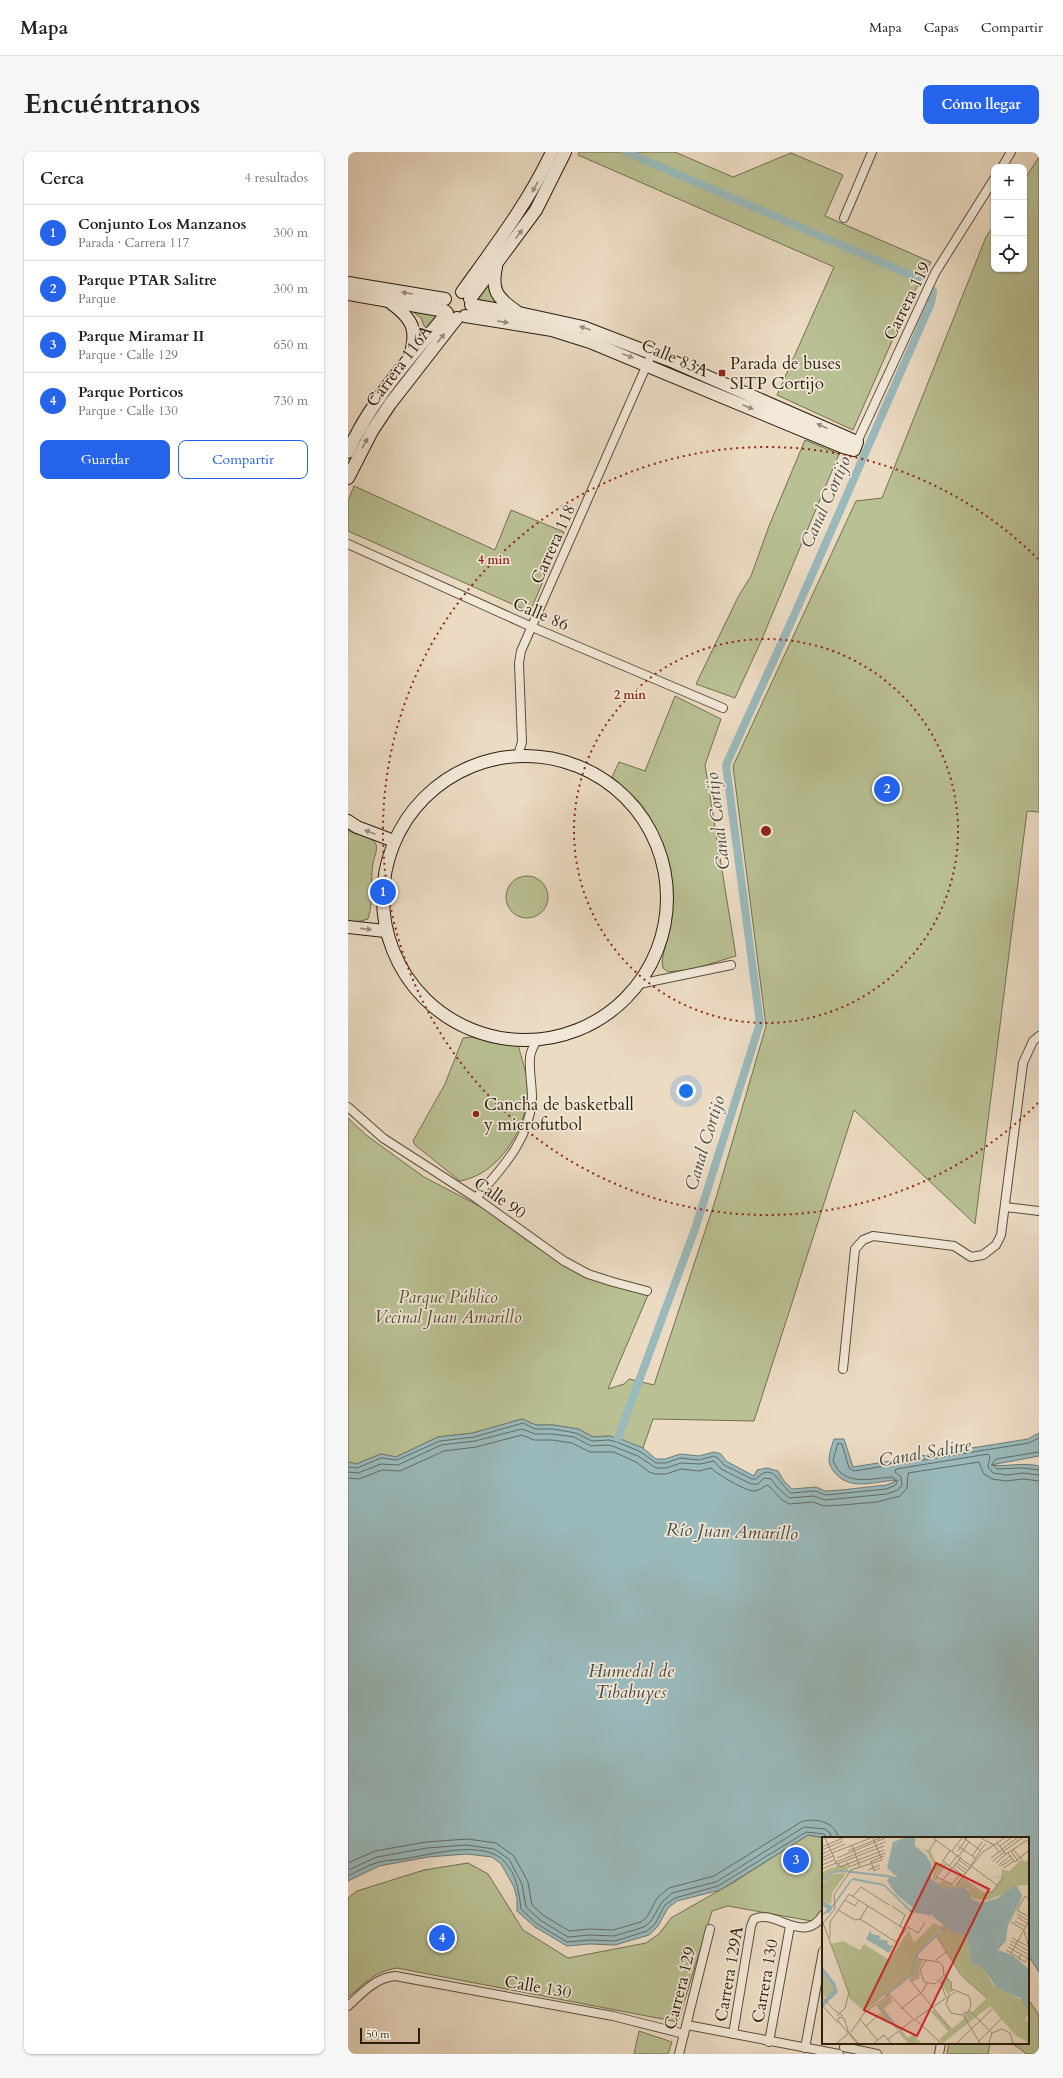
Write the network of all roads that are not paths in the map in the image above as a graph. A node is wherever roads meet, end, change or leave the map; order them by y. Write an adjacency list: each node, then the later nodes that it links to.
1 (552, 152): 11 (street, one-way to 11)
2 (565, 152): 8 (street, one-way to 2)
3 (872, 152): 7 (street)
4 (1011, 152): 5 (street)
5 (1004, 164)
6 (991, 184): 17 (street, Carrera 119)
7 (844, 218)
8 (496, 266): 11 (street); 14 (street)
9 (348, 283): 13 (street, Calle 83A, one-way to 9)
10 (348, 294): 12 (street, Calle 83A)
11 (468, 299): 13 (street); 13 (street); 14 (street, Calle 83A)
12 (388, 301): 13 (street, Calle 83A); 16 (street)
13 (452, 312): 15 (street, Calle 83A, one-way to 15); 16 (street, Carrera 116A); 19 (street, Carrera 116A, one-way to 13)
14 (518, 313): 15 (street, Calle 83A, one-way to 14)
15 (649, 358): 17 (street, Calle 83A); 21 (street, Carrera 118)
16 (407, 363): 18 (street, Carrera 116A)
17 (857, 442)
18 (348, 452)
19 (348, 478)
20 (348, 544): 21 (street, Calle 86)
21 (532, 627): 22 (street, Calle 86); 23 (street, Carrera 118)
22 (724, 708)
23 (518, 755): 25 (street); 29 (street)
24 (348, 821): 25 (street, one-way to 24)
25 (394, 841): 27 (street)
26 (348, 927): 27 (street, one-way to 27)
27 (384, 931): 31 (street)
28 (732, 964): 29 (street)
29 (639, 984): 31 (street)
30 (1039, 1036): 34 (street)
31 (536, 1041): 33 (street)
32 (348, 1106): 33 (street, Calle 90)
33 (476, 1198): 36 (street, Calle 90)
34 (1005, 1207): 35 (street); 37 (street)
35 (1039, 1211)
36 (647, 1291)
37 (843, 1369)
38 (822, 1916): 39 (street)
39 (790, 1926): 45 (street, Carrera 129A); 46 (street, Carrera 130)
40 (710, 1929): 43 (street, Carrera 129)
41 (822, 1956): 48 (street)
42 (348, 2006): 44 (street, Calle 130)
43 (687, 2025): 44 (street, Carrera 129); 45 (street)
44 (684, 2034): 50 (street, Carrera 129)
45 (733, 2034): 46 (street)
46 (769, 2042): 48 (street)
47 (941, 2044): 52 (street)
48 (805, 2048): 49 (street)
49 (842, 2050): 51 (street)
50 (679, 2054)
51 (877, 2054)
52 (939, 2054)

